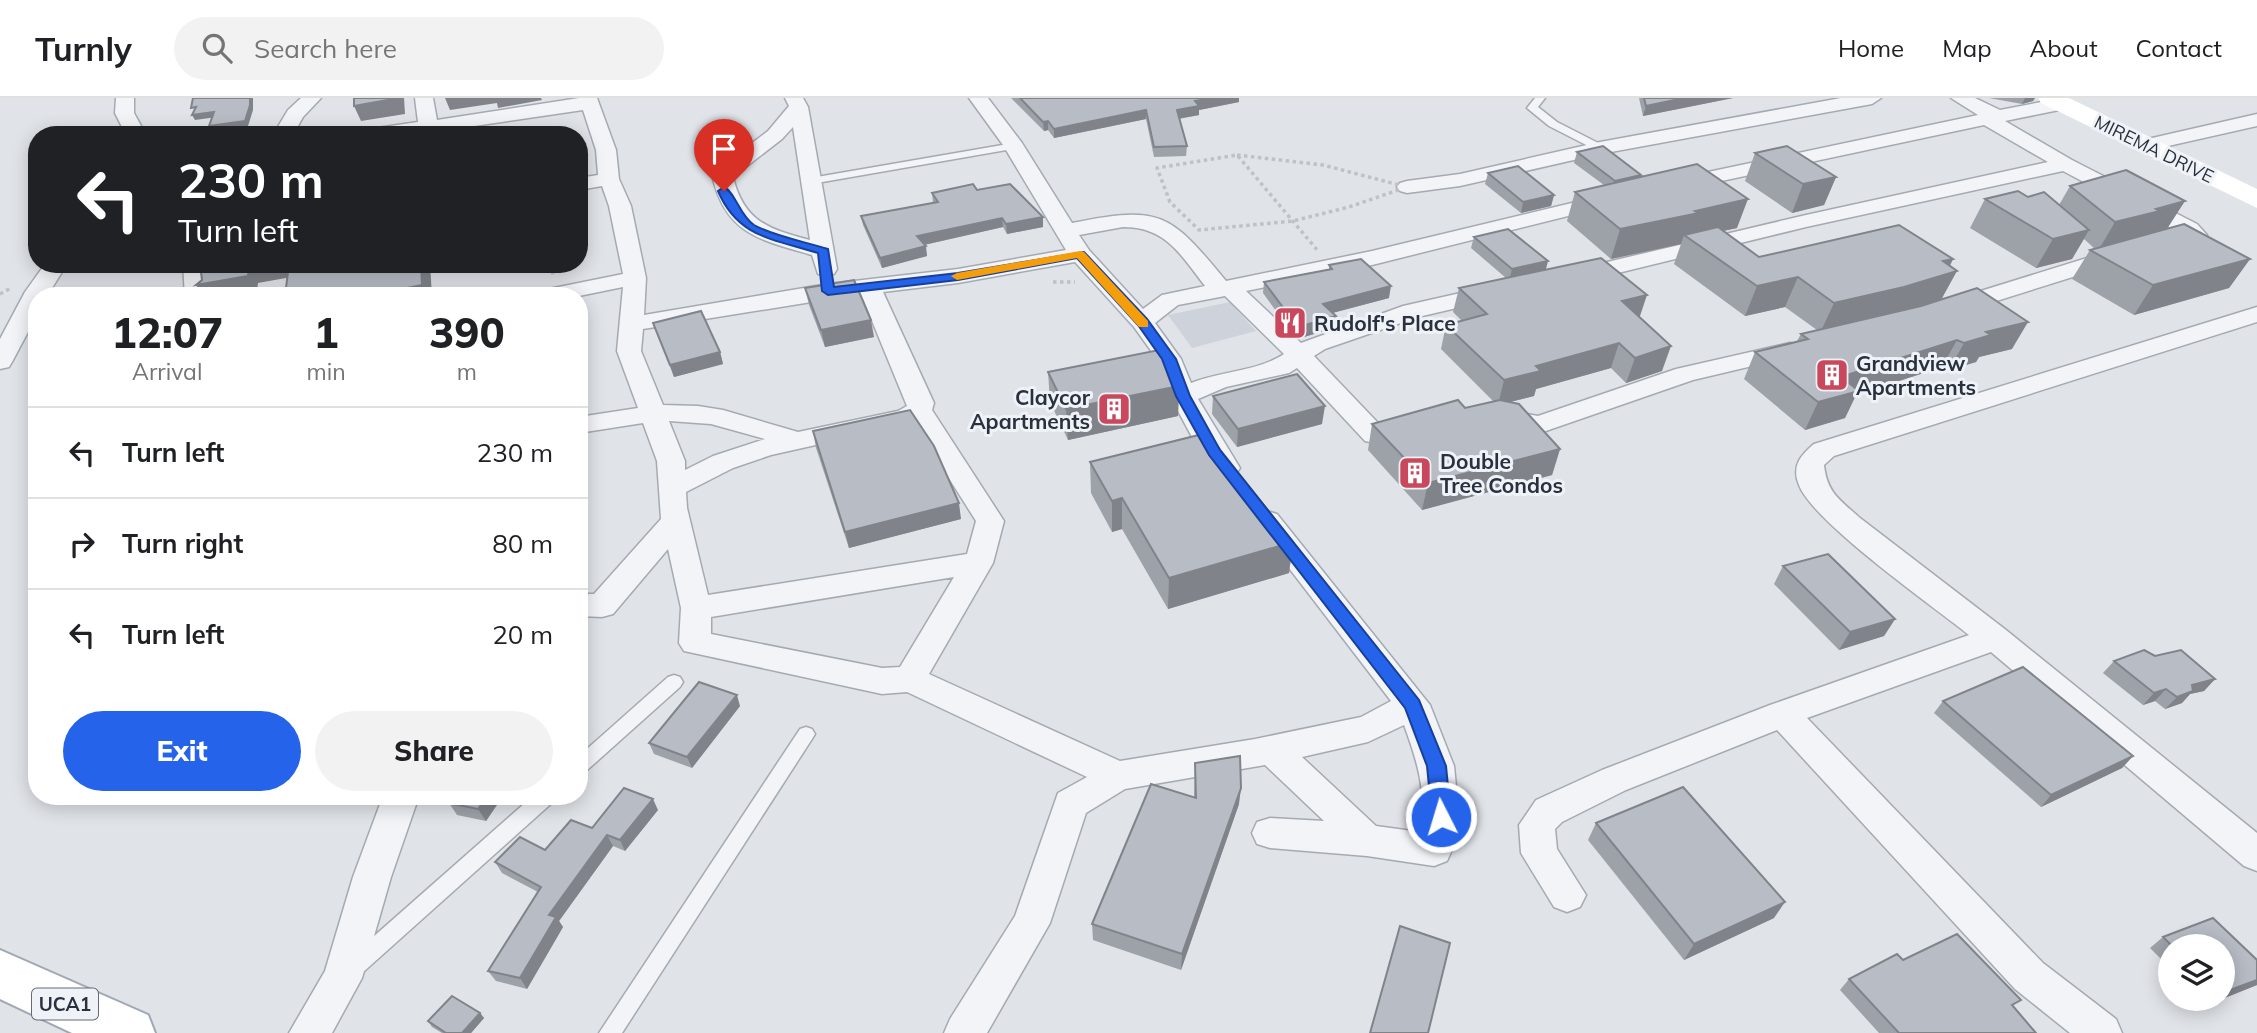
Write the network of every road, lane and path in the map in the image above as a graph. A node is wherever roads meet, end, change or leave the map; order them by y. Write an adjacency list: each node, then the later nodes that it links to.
1 (125, 98): 13 (street)
2 (312, 98): 14 (street)
3 (424, 98): 15 (street)
4 (978, 98): 18 (street)
5 (1540, 98): 19 (lane)
6 (1872, 98): 19 (street)
7 (1961, 98): 11 (street)
8 (588, 101): 16 (street); 22 (street)
9 (2056, 101): 11 (street); 17 (street, MIREMA DRIVE)
10 (797, 103): 23 (street); 34 (street)
11 (1993, 118): 21 (street); 27 (street)
12 (2257, 120): 17 (street)
13 (130, 126)
14 (288, 126)
15 (436, 126)
16 (453, 126)
17 (2146, 145): 30 (street, MIREMA DRIVE)
18 (1014, 146): 23 (lane); 32 (street)
19 (1600, 148): 26 (street)
20 (1237, 155): 26 (path); 31 (path); 31 (path)
21 (2066, 164): 25 (street); 36 (street)
22 (609, 179): 24 (street); 38 (street)
23 (811, 181): 34 (street)
24 (588, 182)
25 (1999, 182): 29 (street); 39 (street)
26 (1407, 187): 31 (path)
27 (1654, 190)
28 (1632, 195): 37 (street)
29 (2020, 200)
30 (2257, 200)
31 (1293, 220): 37 (path)
32 (1066, 231): 35 (street); 42 (street)
33 (2072, 244): 36 (street)
34 (823, 251): 44 (street)
35 (1080, 254): 40 (street); 48 (street)
36 (2093, 262): 47 (street)
37 (1331, 266): 42 (street)
38 (635, 278): 41 (street); 49 (street)
39 (1552, 281)
40 (869, 287): 44 (street); 54 (street)
41 (588, 288)
42 (1226, 289): 48 (street); 51 (street)
43 (1512, 289): 51 (street)
44 (828, 291): 49 (street)
45 (28, 309): 52 (street)
46 (2257, 314): 67 (street)
47 (1922, 317)
48 (1142, 322): 53 (street)
49 (631, 324): 56 (street)
50 (1808, 346): 55 (street)
51 (1300, 356): 53 (street); 57 (street)
52 (0, 362)
53 (1183, 396): 60 (street)
54 (919, 410): 59 (street); 64 (street)
55 (1471, 411)
56 (654, 414): 58 (street); 59 (street); 61 (street)
57 (1434, 420)
58 (588, 424)
59 (797, 441): 61 (street)
60 (1239, 484)
61 (672, 488): 63 (street)
62 (1256, 506): 70 (street)
63 (676, 521): 65 (street); 66 (street)
64 (978, 563): 66 (street); 68 (street)
65 (588, 605)
66 (695, 608): 68 (street)
67 (1995, 638): 71 (street); 80 (street)
68 (910, 679): 75 (street)
69 (674, 682): 74 (lane)
70 (1413, 705): 73 (street); 79 (street)
71 (1782, 714): 81 (street); 88 (street)
72 (806, 734): 86 (lane)
73 (1272, 750): 75 (street); 79 (street)
74 (588, 759)
75 (1118, 776): 87 (street)
76 (398, 805): 83 (street)
77 (536, 805): 83 (lane)
78 (1270, 833): 79 (street)
79 (1367, 840)
80 (2257, 855)
81 (1567, 895)
82 (0, 974): 84 (street, UCA1)
83 (342, 978): 85 (street)
84 (129, 1033)
85 (309, 1033)
86 (610, 1033)
87 (964, 1033)
88 (2102, 1033)

